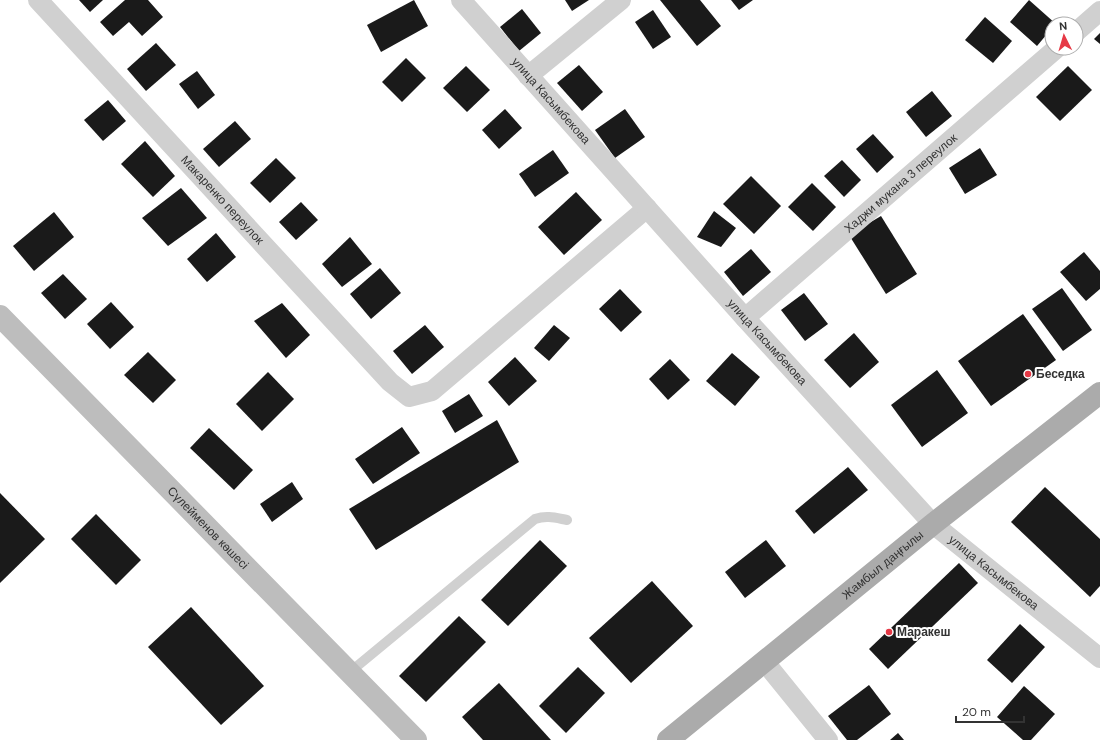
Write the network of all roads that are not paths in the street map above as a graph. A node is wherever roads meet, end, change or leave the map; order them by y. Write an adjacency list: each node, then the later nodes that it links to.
1 (38, 0): 8 (street, Макаренко переулок)
2 (461, 0): 7 (street, улица Касымбекова)
3 (621, 0): 7 (street)
4 (1100, 11): 5 (street)
5 (1084, 25)
6 (1048, 56): 10 (street, Хаджи мукана 3 переулок)
7 (528, 76): 8 (street, улица Касымбекова)
8 (648, 208): 10 (street, улица Касымбекова)
9 (0, 316): 16 (main road, Сүлейменов көшесі)
10 (745, 318): 13 (street, улица Касымбекова)
11 (1100, 393): 13 (main road, Жамбыл даңғылы)
12 (568, 520): 16 (lane)
13 (933, 524): 14 (street, улица Касымбекова); 15 (main road, Жамбыл даңғылы)
14 (1100, 658)
15 (764, 661): 18 (main road, Жамбыл даңғылы); 19 (street)
16 (350, 672): 17 (main road, Сүлейменов көшесі)
17 (416, 740)
18 (668, 740)
19 (828, 740)

